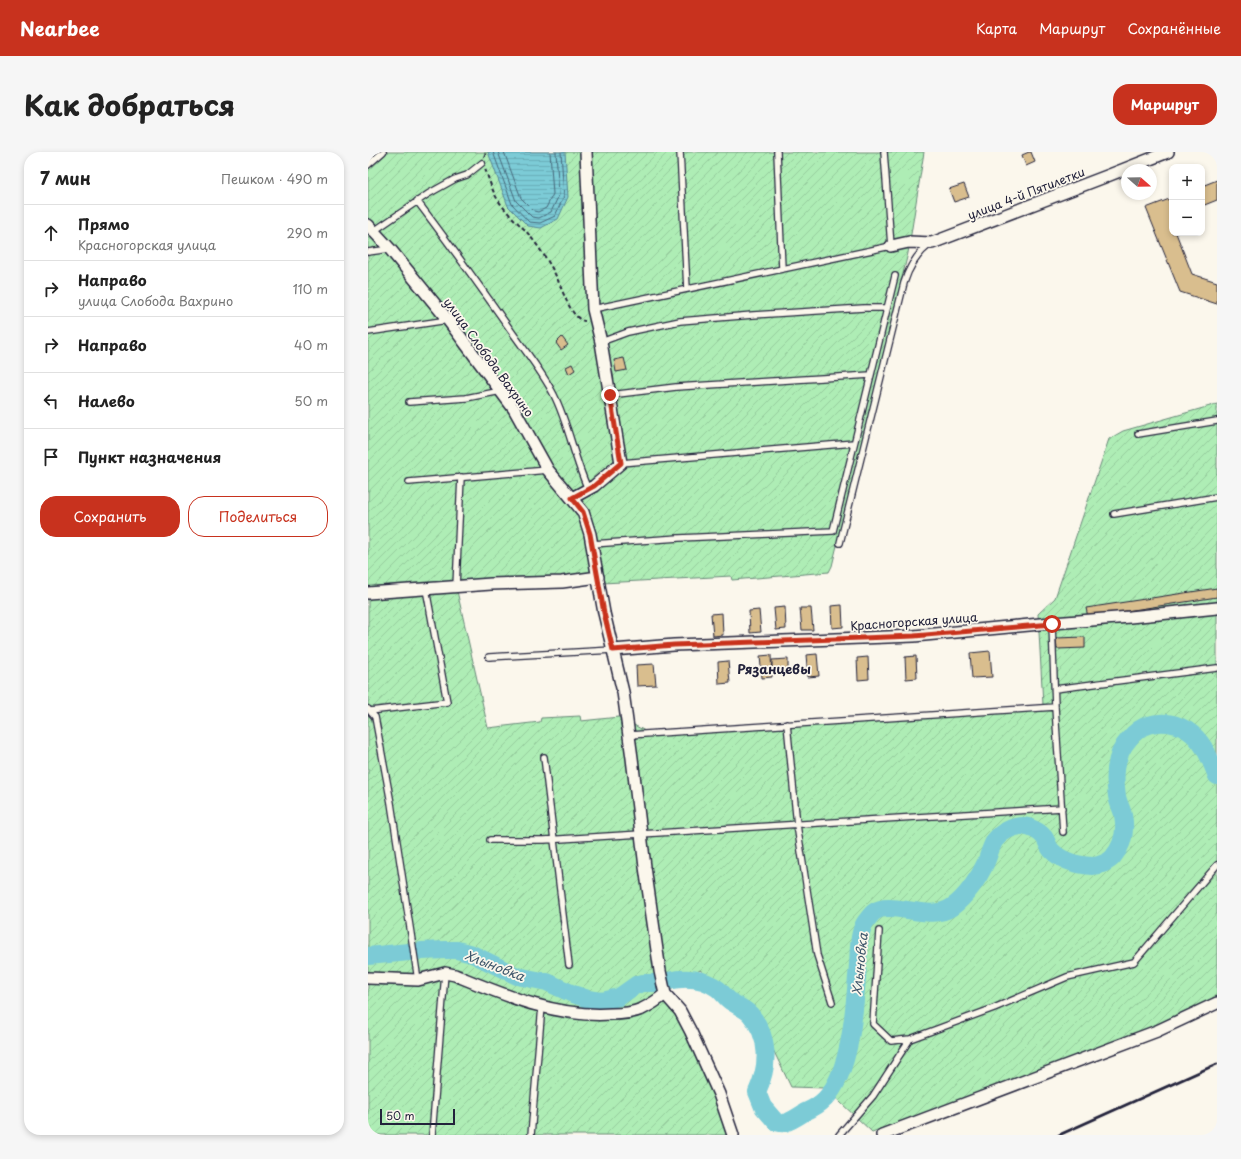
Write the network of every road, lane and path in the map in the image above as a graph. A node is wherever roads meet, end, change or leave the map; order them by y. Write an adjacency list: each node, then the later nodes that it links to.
1 (383, 152): 9 (lane)
2 (486, 152): 8 (path)
3 (586, 152): 20 (street)
4 (680, 152): 18 (lane)
5 (777, 152): 16 (lane)
6 (884, 152): 13 (lane)
7 (1168, 152): 12 (street, улица 4-й Пятилетки)
8 (482, 163): 10 (lane); 22 (path)
9 (368, 165)
10 (418, 201): 11 (lane); 36 (lane)
11 (371, 228): 14 (street, улица Слобода Вахрино)
12 (932, 243): 13 (street, улица 4-й Пятилетки); 40 (lane)
13 (892, 246): 16 (lane)
14 (390, 249): 15 (lane); 21 (street, улица Слобода Вахрино)
15 (368, 252)
16 (782, 269): 18 (lane)
17 (895, 276): 19 (lane)
18 (687, 289): 20 (lane)
19 (886, 308): 24 (lane); 25 (lane)
20 (593, 309): 22 (street)
21 (448, 320): 23 (lane); 26 (street, улица Слобода Вахрино)
22 (596, 322): 24 (street)
23 (368, 332)
24 (601, 342): 27 (street)
25 (871, 375): 27 (lane); 31 (lane)
26 (501, 391): 28 (lane); 33 (street, улица Слобода Вахрино)
27 (610, 395): 32 (street)
28 (409, 402)
29 (1217, 421): 30 (lane)
30 (1138, 434)
31 (854, 443): 32 (lane); 41 (lane)
32 (621, 463): 36 (street)
33 (548, 470): 34 (lane); 38 (street, улица Слобода Вахрино)
34 (461, 477): 35 (lane); 43 (lane)
35 (409, 482)
36 (588, 489): 38 (street)
37 (1217, 497): 39 (lane)
38 (572, 498): 41 (street, улица Слобода Вахрино)
39 (1114, 514)
40 (840, 543)
41 (592, 544): 42 (street, улица Слобода Вахрино)
42 (598, 577): 43 (street); 48 (street, улица Слобода Вахрино)
43 (456, 587): 44 (street)
44 (426, 589): 45 (street); 53 (lane)
45 (368, 593)
46 (1217, 608): 47 (street, Красногорская улица)
47 (1052, 624): 48 (street, Красногорская улица); 51 (lane)
48 (613, 650): 49 (lane); 55 (street, улица Слобода Вахрино)
49 (489, 657)
50 (1217, 668): 51 (lane)
51 (1055, 690): 52 (lane)
52 (1055, 707): 54 (lane); 57 (lane)
53 (369, 710): 68 (lane)
54 (787, 724): 55 (lane); 58 (lane)
55 (629, 734): 60 (street, улица Слобода Вахрино)
56 (544, 757): 61 (lane)
57 (1062, 808): 58 (lane); 59 (lane)
58 (797, 825): 60 (lane); 70 (lane)
59 (1063, 832)
60 (641, 834): 61 (lane); 69 (street, улица Слобода Вахрино)
61 (554, 838): 62 (lane); 65 (lane)
62 (490, 840)
63 (1217, 866): 73 (lane)
64 (879, 931): 73 (lane)
65 (570, 965)
66 (445, 973): 68 (street); 72 (street); 74 (lane)
67 (368, 978): 68 (street)
68 (418, 980)
69 (665, 994): 72 (street); 76 (street)
70 (832, 1002)
71 (1217, 1003): 78 (street)
72 (542, 1006): 75 (lane)
73 (910, 1039): 77 (lane)
74 (432, 1135)
75 (530, 1135)
76 (733, 1135)
77 (839, 1135)
78 (882, 1135)

